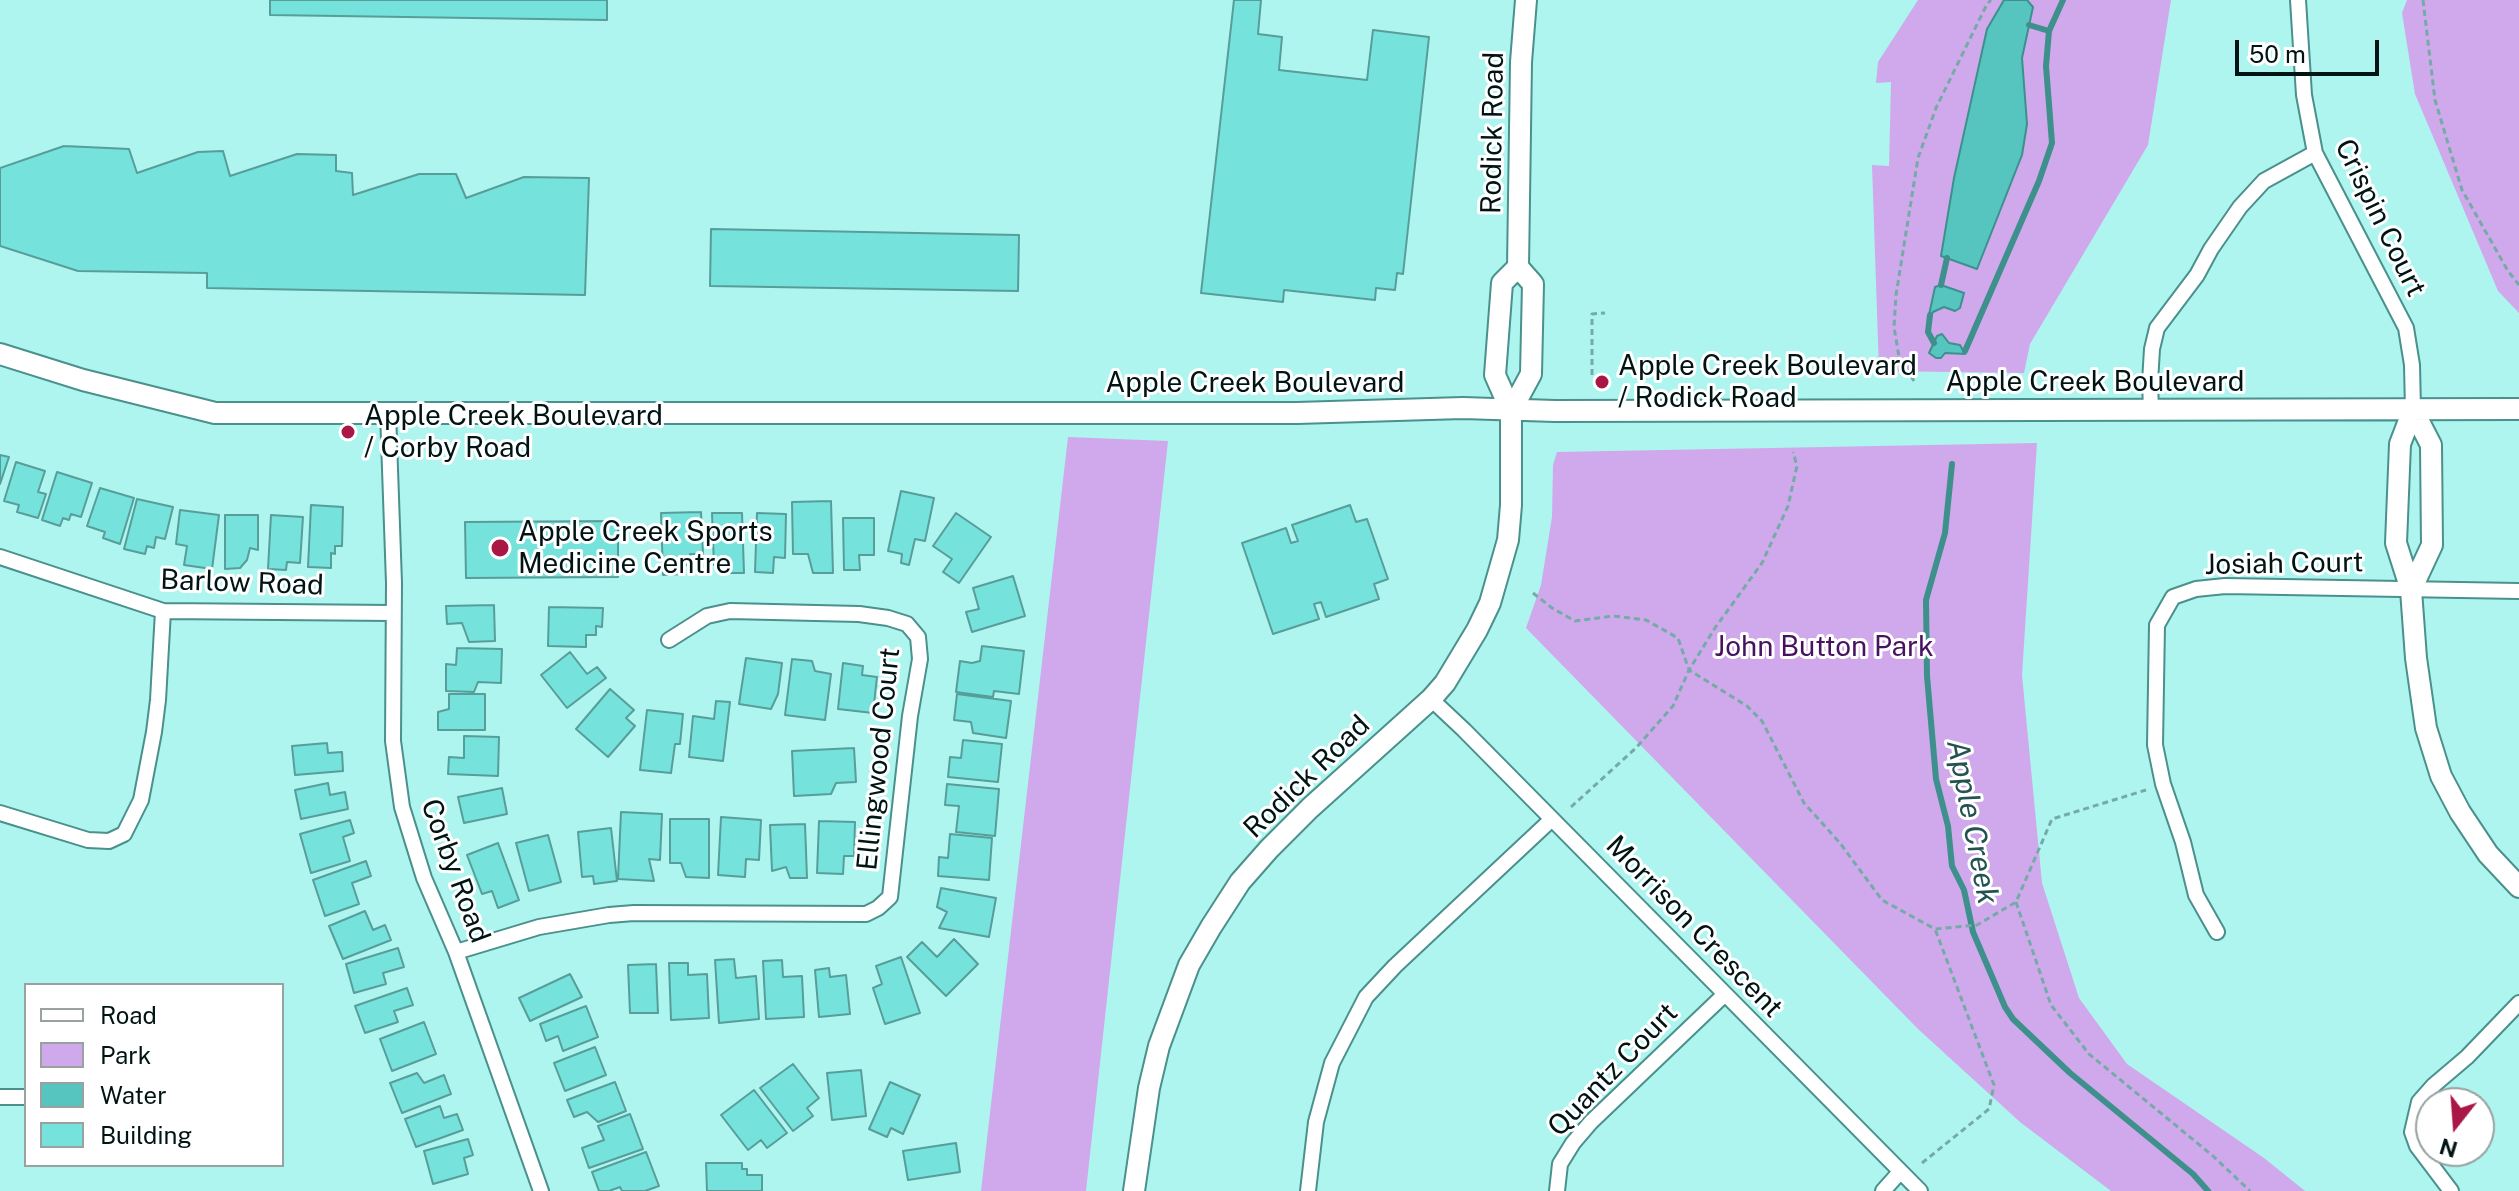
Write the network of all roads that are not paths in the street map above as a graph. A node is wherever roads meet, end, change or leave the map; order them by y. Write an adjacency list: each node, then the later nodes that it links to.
1 (1526, 0): 4 (main road, Rodick Road)
2 (2298, 0): 3 (street, Crispin Court)
3 (2315, 153): 7 (street); 8 (street, Crispin Court)
4 (1518, 267): 9 (main road, Rodick Road); 9 (main road, Rodick Road)
5 (0, 354): 10 (main road, Apple Creek Boulevard)
6 (2519, 409): 8 (main road, Apple Creek Boulevard)
7 (2151, 410): 8 (main road, Apple Creek Boulevard); 9 (main road, Apple Creek Boulevard)
8 (2413, 410): 12 (main road); 12 (main road)
9 (1511, 411): 10 (main road, Apple Creek Boulevard); 17 (main road, Rodick Road)
10 (388, 412): 15 (street, Corby Road)
11 (0, 557): 14 (street, Barlow Road)
12 (2411, 590): 13 (street, Josiah Court); 20 (main road); 21 (street, Josiah Court)
13 (2519, 591)
14 (163, 611): 15 (street, Barlow Road); 18 (street)
15 (393, 613): 22 (street, Corby Road)
16 (669, 640): 22 (street, Ellingwood Court)
17 (1431, 699): 19 (street, Morrison Crescent); 29 (main road, Rodick Road)
18 (0, 813)
19 (1552, 819): 23 (street, Morrison Crescent); 30 (street)
20 (2519, 887)
21 (2217, 932)
22 (456, 952): 28 (street, Corby Road)
23 (1724, 995): 27 (street, Morrison Crescent); 31 (street, Quantz Court)
24 (2519, 1003): 34 (street)
25 (0, 1097): 26 (street)
26 (24, 1097)
27 (1900, 1172): 32 (street); 33 (street, Morrison Crescent)
28 (541, 1191)
29 (1134, 1191)
30 (1308, 1191)
31 (1557, 1191)
32 (1883, 1191)
33 (1920, 1191)
34 (2451, 1191)

